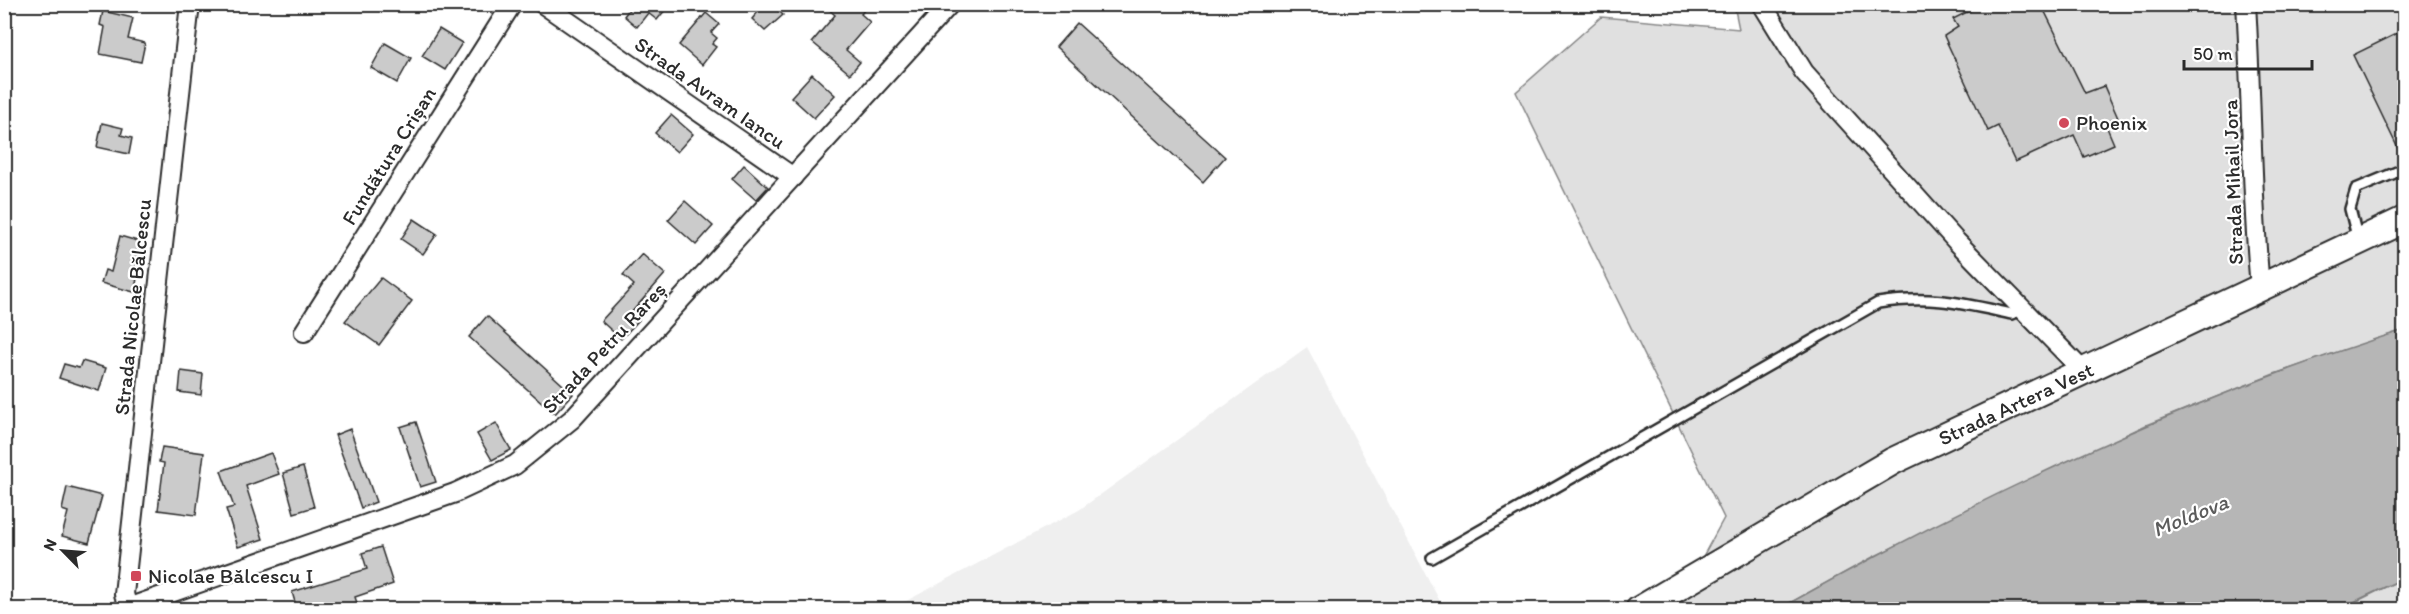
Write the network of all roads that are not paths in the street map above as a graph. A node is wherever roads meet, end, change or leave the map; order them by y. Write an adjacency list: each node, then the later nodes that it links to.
1 (190, 4): 16 (street, Strada Nicolae Bălcescu)
2 (512, 4): 13 (street, Fundătura Crișan)
3 (543, 4): 8 (street, Strada Avram Iancu)
4 (950, 4): 8 (street, Strada Petru Rareș)
5 (1762, 4): 12 (street)
6 (2247, 4): 11 (street, Strada Mihail Jora)
7 (2404, 169): 10 (lane)
8 (793, 177): 16 (street, Strada Petru Rareș)
9 (2404, 220): 10 (main road, Strada Artera Vest)
10 (2358, 240): 11 (main road, Strada Artera Vest)
11 (2260, 287): 14 (main road, Strada Artera Vest)
12 (2021, 310): 14 (street); 15 (lane)
13 (304, 332)
14 (2085, 373): 17 (main road, Strada Artera Vest)
15 (1432, 558)
16 (125, 608)
17 (1639, 609)

